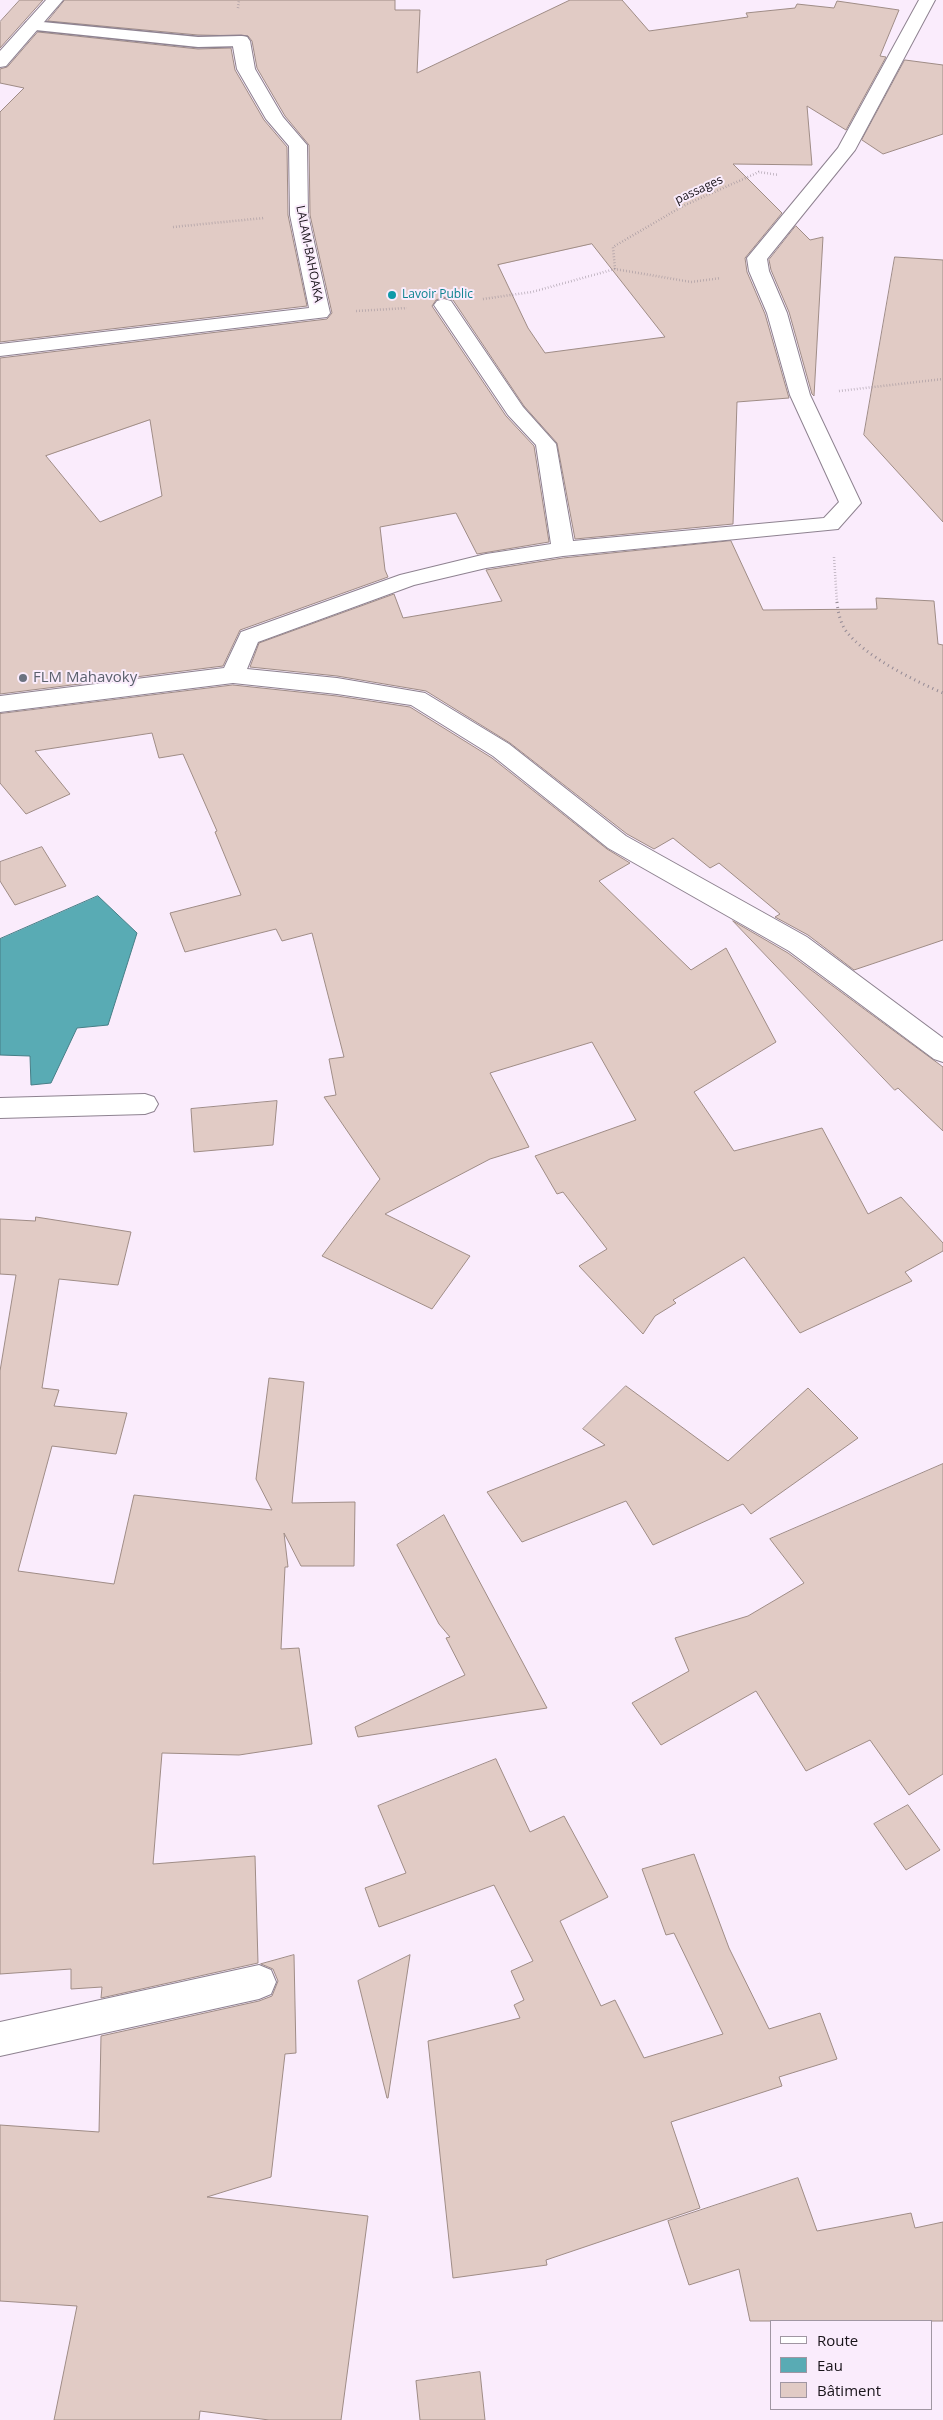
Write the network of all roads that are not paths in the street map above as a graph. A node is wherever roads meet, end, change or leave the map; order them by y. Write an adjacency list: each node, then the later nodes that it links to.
1 (55, 0): 3 (street)
2 (928, 0): 8 (street)
3 (32, 26): 4 (lane, LALAM-BAHOAKA); 5 (street)
4 (242, 40): 7 (street, LALAM-BAHOAKA)
5 (0, 62)
6 (444, 305): 8 (street)
7 (0, 350)
8 (563, 549): 9 (street)
9 (233, 675): 10 (street); 11 (street)
10 (0, 704)
11 (943, 1052)
12 (145, 1104): 13 (street)
13 (0, 1108)
14 (259, 1982): 15 (street)
15 (0, 2039)

